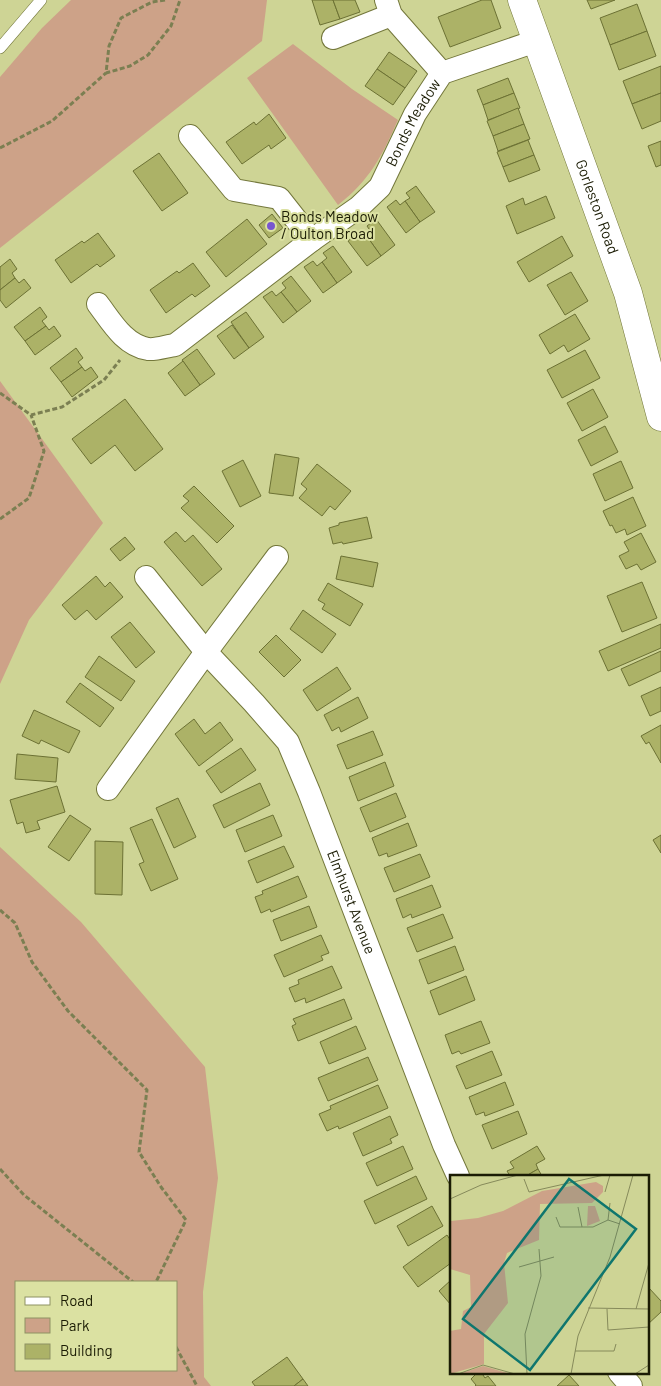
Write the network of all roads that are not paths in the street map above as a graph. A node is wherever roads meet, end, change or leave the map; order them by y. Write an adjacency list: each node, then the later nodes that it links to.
1 (41, 0): 6 (lane)
2 (522, 0): 5 (main road, Gorleston Road)
3 (388, 8): 4 (street); 7 (street)
4 (333, 38)
5 (536, 41): 7 (street, Bonds Meadow); 11 (main road, Gorleston Road)
6 (0, 48)
7 (442, 73): 9 (street, Bonds Meadow)
8 (190, 136): 9 (street)
9 (312, 240): 10 (street, Bonds Meadow)
10 (98, 304)
11 (661, 417)
12 (278, 557): 14 (street)
13 (146, 578): 14 (street, Elmhurst Avenue)
14 (206, 652): 15 (street); 16 (street, Elmhurst Avenue)
15 (108, 789)
16 (458, 1175)
17 (620, 1374): 18 (street)
18 (631, 1386)

